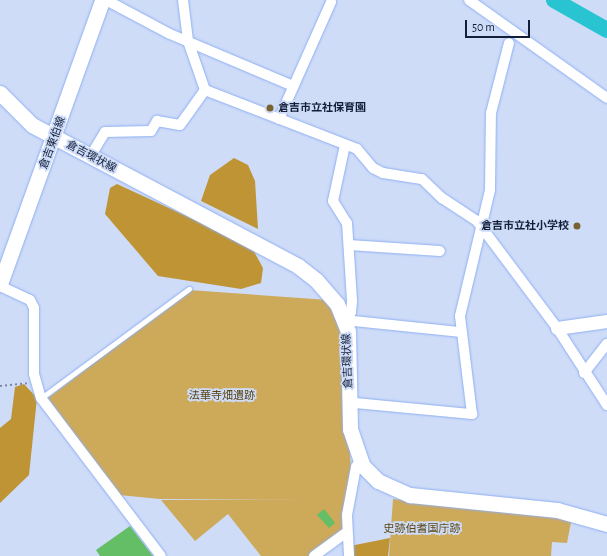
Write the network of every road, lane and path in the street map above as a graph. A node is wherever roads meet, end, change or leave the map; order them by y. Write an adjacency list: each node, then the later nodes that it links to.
1 (102, 0): 13 (main road, 倉吉東伯線)
2 (106, 0): 6 (street)
3 (183, 0): 6 (street)
4 (469, 0): 11 (street)
5 (331, 2): 8 (street)
6 (188, 41): 8 (street); 9 (street)
7 (509, 43): 16 (street)
8 (293, 86): 12 (street)
9 (205, 90): 12 (street); 15 (street)
10 (0, 93): 13 (main road, 倉吉環状線)
11 (607, 98)
12 (279, 119): 14 (street)
13 (55, 138): 15 (main road, 倉吉環状線); 19 (main road, 倉吉東伯線)
14 (345, 145): 16 (street); 17 (street)
15 (90, 157): 21 (main road, 倉吉環状線)
16 (481, 225): 23 (street); 24 (street)
17 (349, 244): 18 (street); 21 (street)
18 (440, 251)
19 (0, 285): 28 (street)
20 (189, 289): 28 (lane)
21 (344, 320): 24 (street); 31 (main road, 倉吉環状線)
22 (607, 321): 23 (street)
23 (557, 328): 26 (street)
24 (461, 332): 29 (street)
25 (607, 344): 26 (street)
26 (584, 373): 30 (street)
27 (0, 386): 28 (path)
28 (41, 398): 34 (street)
29 (355, 404)
30 (607, 405)
31 (360, 461): 32 (main road, 倉吉環状線); 33 (street)
32 (607, 524)
33 (346, 533): 35 (street); 36 (street)
34 (161, 556)
35 (314, 556)
36 (349, 556)

